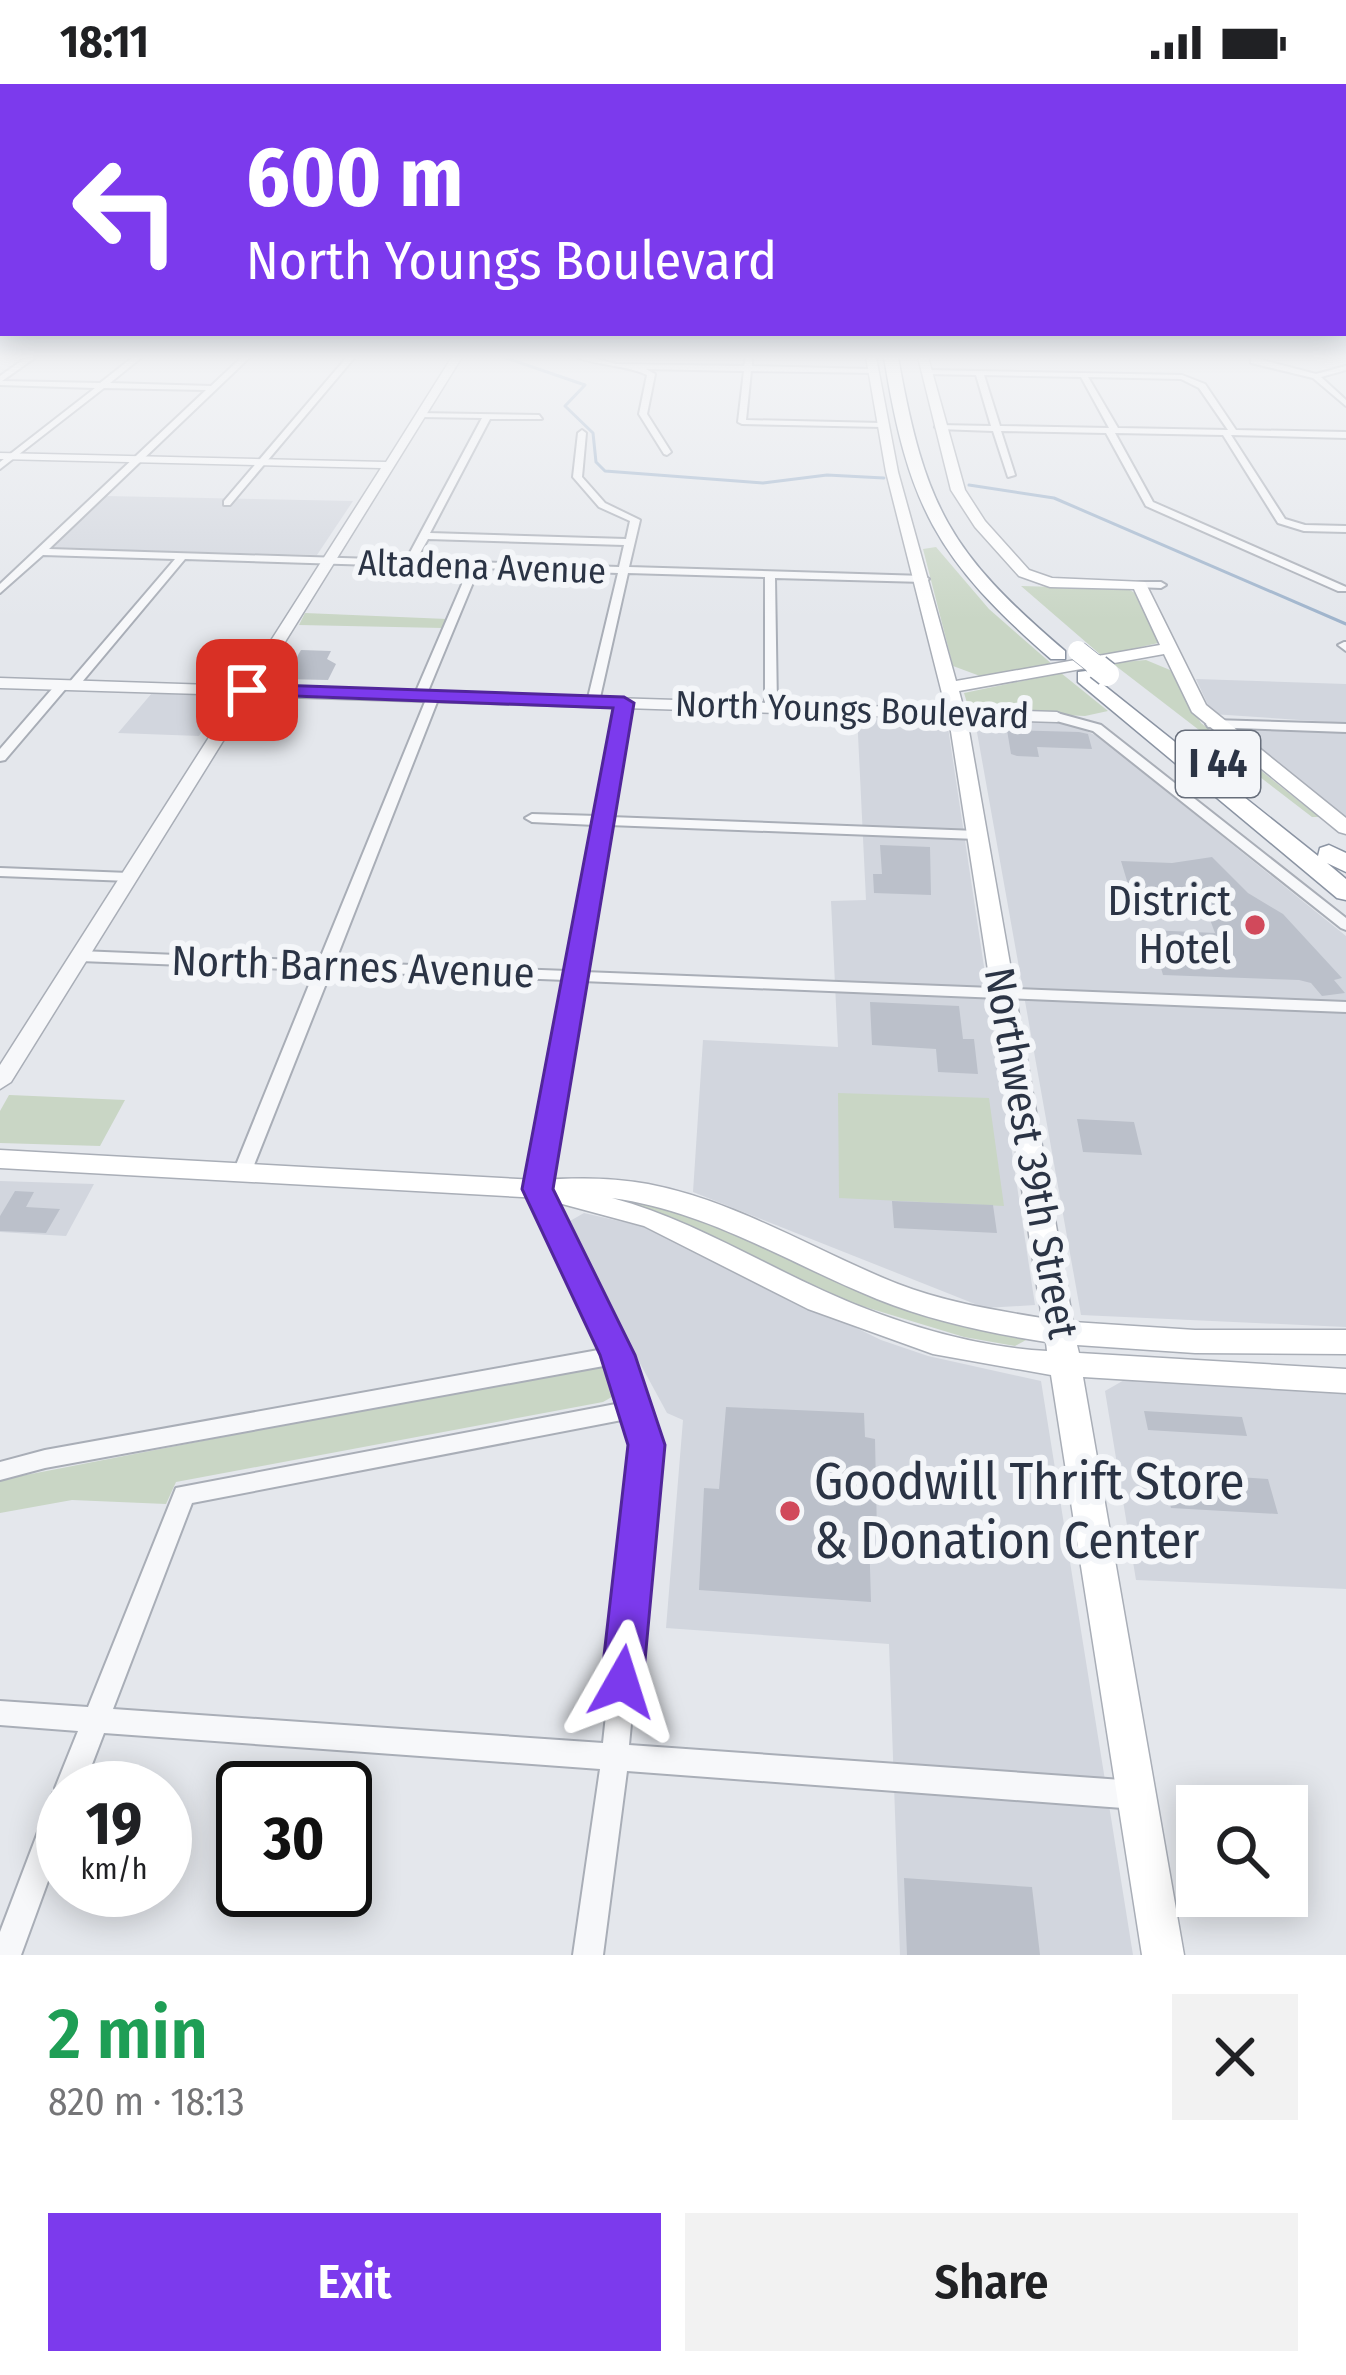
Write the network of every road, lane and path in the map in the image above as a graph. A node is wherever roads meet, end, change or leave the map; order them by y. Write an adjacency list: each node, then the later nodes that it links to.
1 (154, 444): 16 (street)
2 (276, 444): 17 (street)
3 (402, 444): 18 (street)
4 (472, 444): 23 (street)
5 (581, 444): 24 (street)
6 (662, 444): 14 (street)
7 (887, 444): 32 (main road, Northwest 39th Street)
8 (908, 444): 39 (highway, I 44)
9 (925, 444): 39 (highway, I 44)
10 (944, 444): 33 (main road)
11 (1000, 444): 20 (street)
12 (1119, 444): 36 (street)
13 (1238, 444): 22 (street)
14 (667, 452)
15 (6, 456): 16 (street); 19 (street)
16 (137, 460): 17 (street); 25 (street)
17 (261, 462): 18 (street); 21 (street)
18 (389, 465): 27 (street)
19 (0, 466)
20 (1010, 475)
21 (226, 502)
22 (1346, 530)
23 (424, 536): 24 (street); 28 (street)
24 (628, 542): 30 (street)
25 (40, 552): 26 (street, Altadena Avenue); 37 (street)
26 (182, 556): 27 (street, Altadena Avenue); 44 (street)
27 (329, 561): 28 (street, Altadena Avenue); 46 (street)
28 (409, 565): 29 (street, Altadena Avenue)
29 (476, 567): 30 (street, Altadena Avenue); 47 (street)
30 (624, 571): 31 (street, Altadena Avenue); 48 (street)
31 (770, 575): 32 (street, Altadena Avenue); 50 (street)
32 (924, 579): 45 (main road, Northwest 39th Street)
33 (1140, 585): 34 (street); 38 (main road)
34 (1161, 585)
35 (1299, 587): 36 (street)
36 (1344, 589)
37 (0, 590)
38 (1169, 648): 40 (main road, North Youngs Boulevard); 41 (main road)
39 (1068, 653): 42 (highway, I 44)
40 (1129, 656): 41 (main road); 45 (main road, North Youngs Boulevard)
41 (1179, 669): 53 (main road)
42 (1096, 676): 60 (highway, I 44); 63 (highway, I 44)
43 (0, 682): 44 (street, North Youngs Boulevard)
44 (68, 685): 46 (street, North Youngs Boulevard); 55 (street)
45 (950, 687): 51 (main road, Northwest 39th Street)
46 (247, 690): 47 (street, North Youngs Boulevard); 62 (street)
47 (426, 696): 48 (street, North Youngs Boulevard); 66 (street)
48 (593, 702): 49 (street, North Youngs Boulevard)
49 (624, 703): 50 (street, North Youngs Boulevard); 57 (street)
50 (771, 707): 51 (street, North Youngs Boulevard)
51 (956, 714): 52 (street, North Youngs Boulevard); 59 (main road, Northwest 39th Street)
52 (1057, 717): 64 (street)
53 (1213, 724): 54 (street); 58 (main road)
54 (1346, 728)
55 (0, 757)
56 (532, 818): 57 (street)
57 (605, 820): 59 (street); 67 (street)
58 (1346, 828)
59 (977, 835): 68 (main road, Northwest 39th Street)
60 (1340, 861)
61 (0, 872): 62 (street)
62 (129, 877): 65 (street)
63 (1346, 892)
64 (1346, 925)
65 (80, 956): 66 (street, North Barnes Avenue); 70 (street)
66 (324, 967): 67 (street, North Barnes Avenue); 72 (street)
67 (577, 976): 68 (street, North Barnes Avenue); 73 (street)
68 (1004, 994): 69 (street, North Barnes Avenue); 75 (main road, Northwest 39th Street)
69 (1346, 1007)
70 (0, 1082)
71 (0, 1160): 72 (main road)
72 (243, 1170): 73 (main road)
73 (537, 1189): 75 (main road); 76 (street)
74 (1346, 1342): 75 (main road)
75 (1063, 1348): 77 (main road); 84 (main road, Northwest 39th Street)
76 (617, 1355): 78 (street); 79 (street)
77 (1346, 1381)
78 (635, 1409): 81 (street); 82 (street)
79 (0, 1471)
80 (0, 1713): 81 (street)
81 (94, 1720): 82 (street); 83 (street)
82 (614, 1757): 84 (street); 87 (street)
83 (78, 1761)
84 (1136, 1795): 88 (main road, Northwest 39th Street)
85 (36, 1875): 86 (street)
86 (6, 1955)
87 (588, 1955)
88 (1163, 1955)

